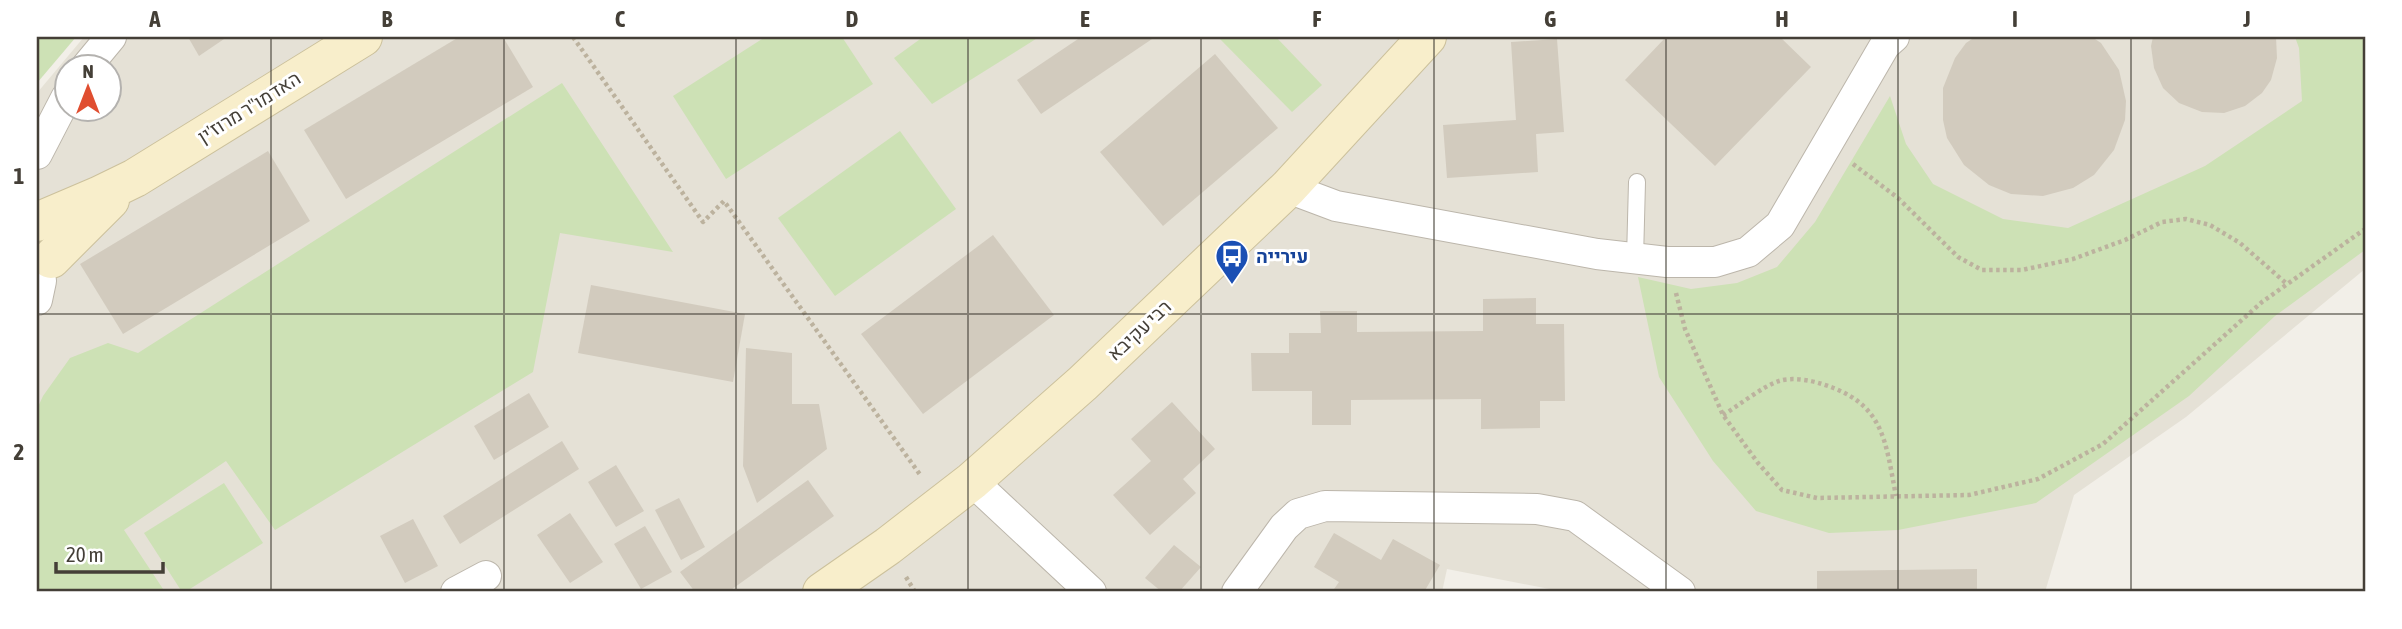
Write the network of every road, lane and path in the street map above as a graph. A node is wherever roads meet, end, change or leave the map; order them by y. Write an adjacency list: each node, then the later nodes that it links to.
1 (111, 37): 6 (street)
2 (363, 37): 16 (street, האדמו"ר מרוז'ין)
3 (573, 37): 22 (path)
4 (1427, 37): 13 (street, רבי עקיבא)
5 (1894, 37): 10 (street)
6 (99, 52)
7 (52, 103): 8 (street)
8 (37, 118)
9 (54, 122): 11 (street)
10 (1826, 146): 17 (street); 18 (path)
11 (37, 154)
12 (1637, 182): 15 (lane)
13 (1288, 188): 15 (street); 20 (street, רבי עקיבא)
14 (2365, 229): 18 (path)
15 (1635, 259): 17 (street)
16 (40, 262)
17 (1667, 262): 19 (path)
18 (2287, 285): 21 (path)
19 (1723, 415): 21 (path); 21 (path)
20 (972, 481): 22 (street, רבי עקיבא); 26 (street)
21 (1896, 496)
22 (941, 505): 25 (street, רבי עקיבא)
23 (486, 576): 24 (street)
24 (456, 592)
25 (822, 592)
26 (1091, 592)
27 (1237, 592): 28 (street)
28 (1680, 592)

